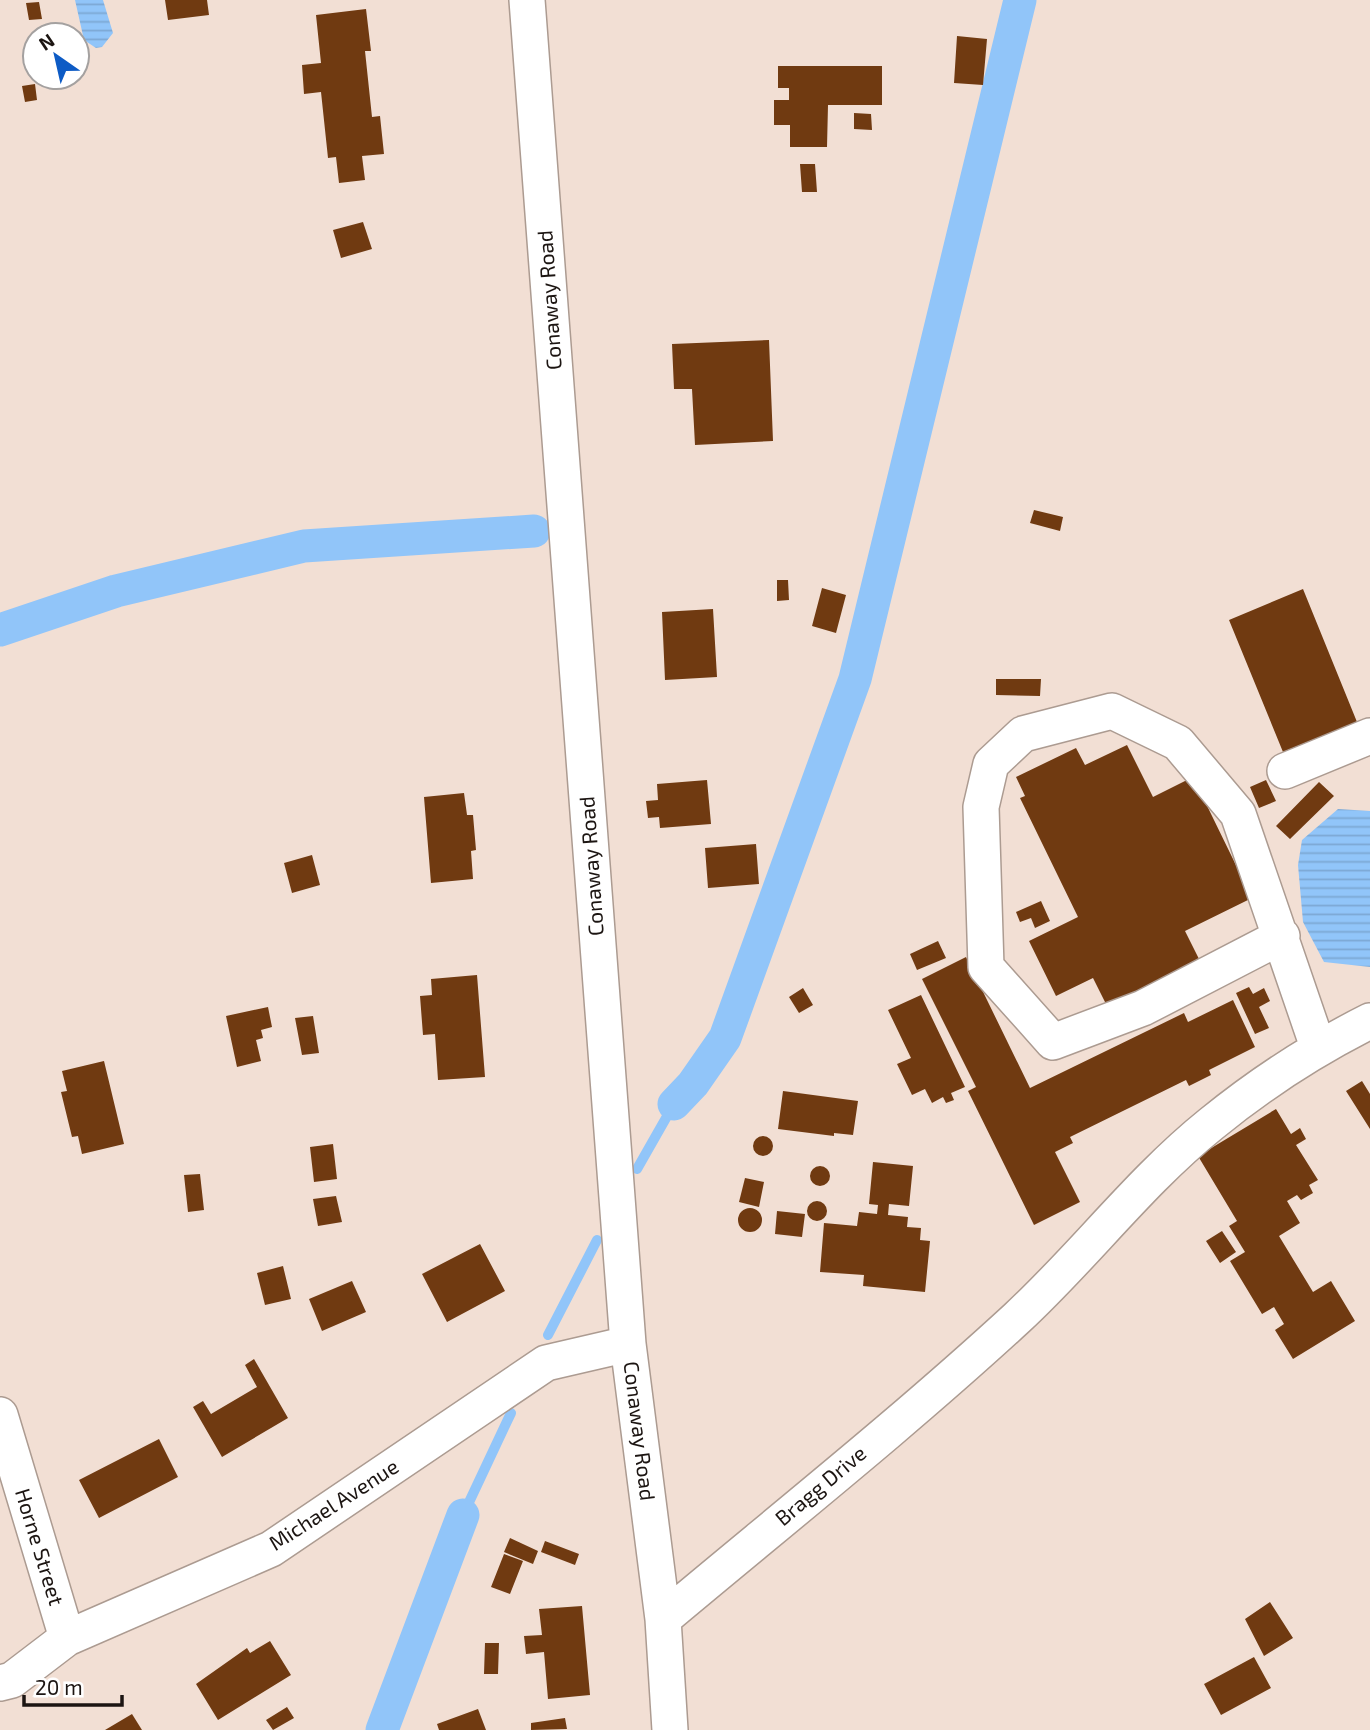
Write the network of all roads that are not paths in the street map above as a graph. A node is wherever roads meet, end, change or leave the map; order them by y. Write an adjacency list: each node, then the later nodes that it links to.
1 (527, 0): 7 (street, Conaway Road)
2 (1370, 736): 3 (street)
3 (1285, 771)
4 (1282, 936): 4 (street); 6 (street)
5 (1370, 1021): 6 (street, Bragg Drive)
6 (1318, 1047): 9 (street, Bragg Drive)
7 (628, 1344): 9 (street, Conaway Road); 10 (street, Michael Avenue)
8 (0, 1415): 10 (street, Horne Street)
9 (663, 1619): 12 (street, Conaway Road)
10 (67, 1638): 11 (street, Michael Avenue)
11 (0, 1683)
12 (670, 1730)

